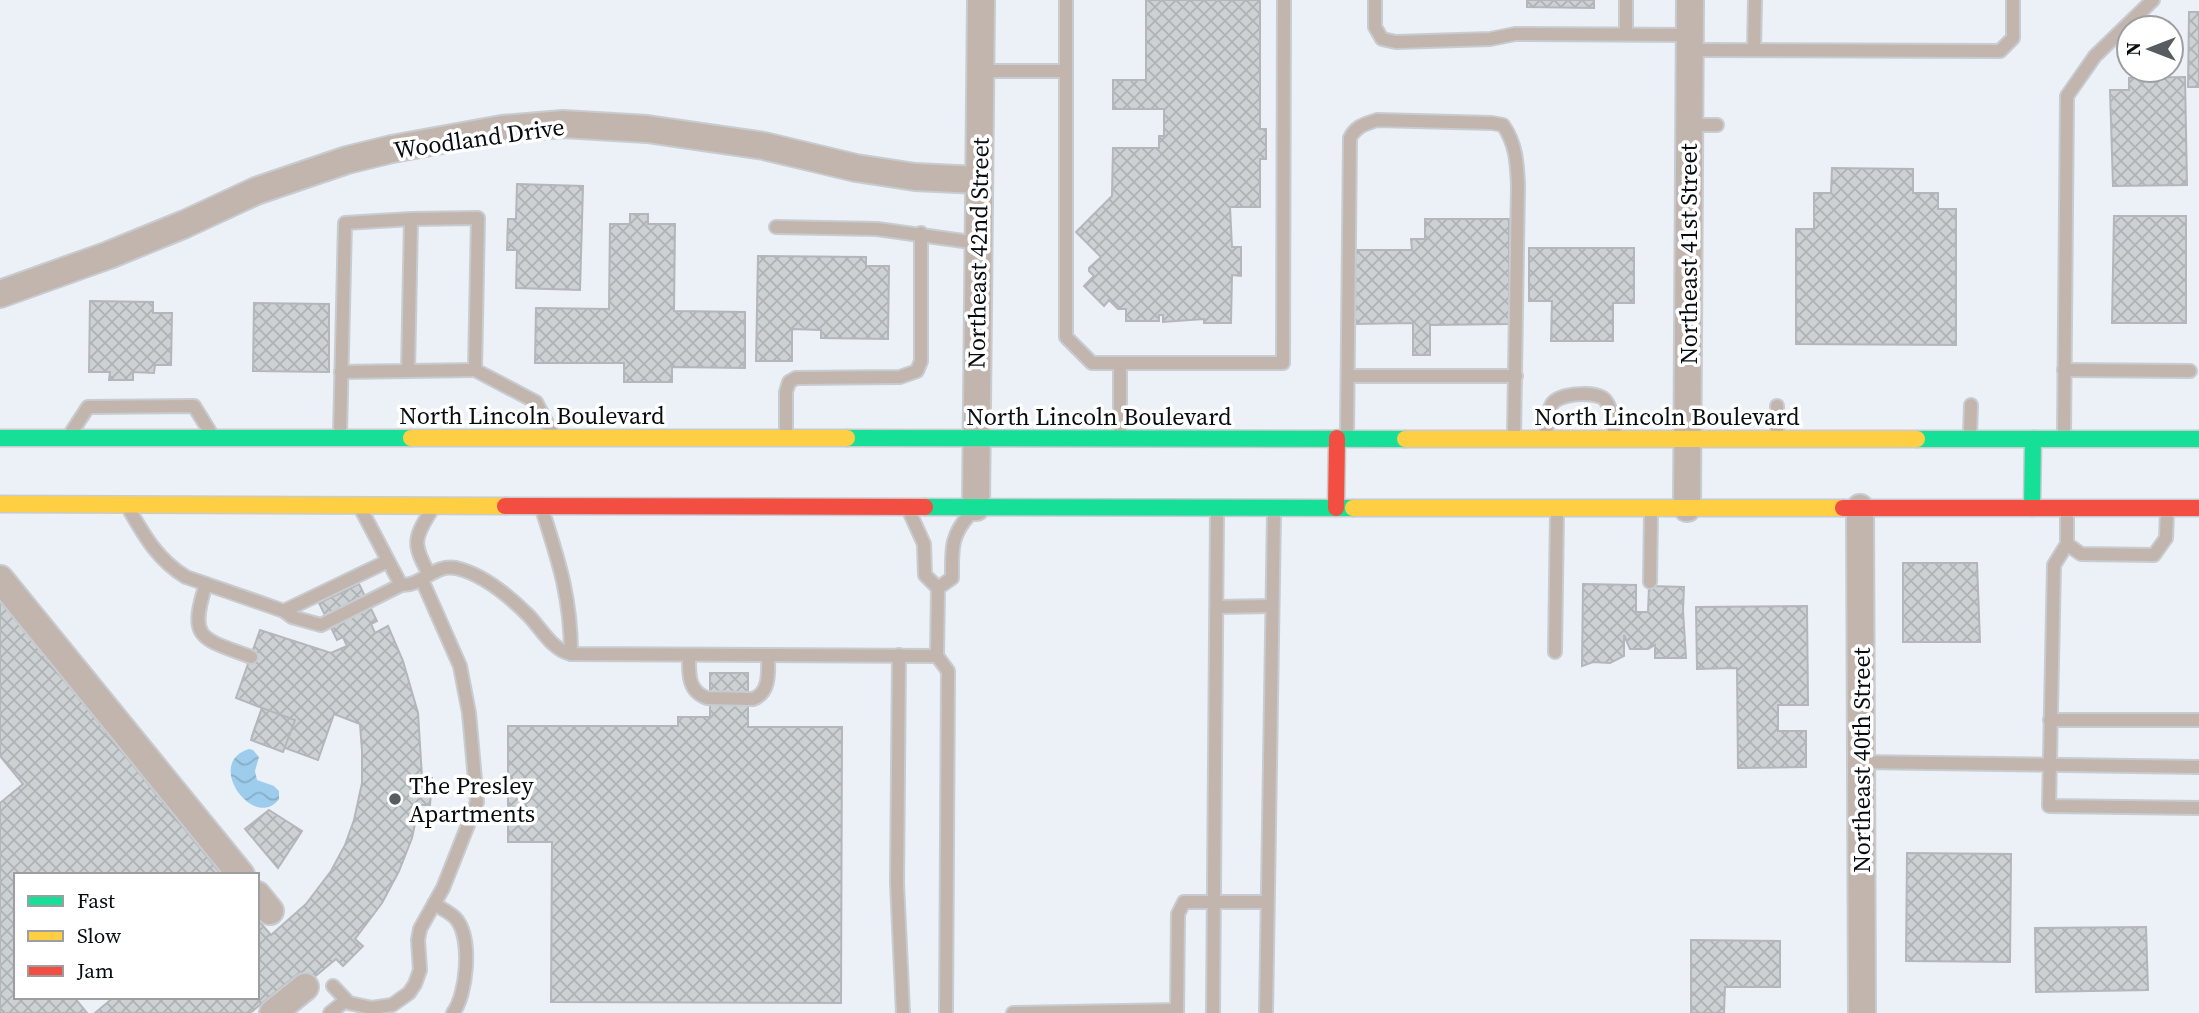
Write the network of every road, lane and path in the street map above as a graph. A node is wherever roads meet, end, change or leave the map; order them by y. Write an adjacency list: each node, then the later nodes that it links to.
1 (981, 0): 13 (street, Northeast 42nd Street)
2 (1066, 0): 14 (lane)
3 (1284, 0): 23 (lane)
4 (1375, 0): 10 (lane)
5 (1626, 0): 10 (lane)
6 (1690, 0): 11 (street, Northeast 41st Street)
7 (1755, 0): 12 (lane)
8 (2013, 0): 12 (lane)
9 (2152, 0): 25 (lane)
10 (1626, 34): 11 (lane)
11 (1690, 42): 12 (lane); 15 (street, Northeast 41st Street)
12 (1754, 50)
13 (980, 71): 14 (lane); 17 (street, Northeast 42nd Street)
14 (1066, 71): 23 (lane)
15 (1689, 125): 16 (lane); 45 (street, Northeast 41st Street)
16 (1717, 125)
17 (979, 180): 21 (street, Northeast 42nd Street); 22 (street, Woodland Drive)
18 (411, 219): 24 (lane); 26 (lane); 28 (lane)
19 (776, 227): 20 (lane)
20 (921, 233): 21 (lane); 36 (lane)
21 (978, 243): 41 (street, Northeast 42nd Street)
22 (0, 294)
23 (1120, 363): 37 (lane)
24 (475, 370): 26 (lane); 35 (lane)
25 (2064, 370): 27 (lane); 49 (lane)
26 (408, 371): 28 (lane)
27 (2190, 371)
28 (341, 372): 34 (lane)
29 (1348, 376): 30 (lane); 30 (lane); 38 (lane)
30 (1516, 376): 42 (lane)
31 (1971, 405): 47 (lane)
32 (1777, 406): 46 (lane)
33 (213, 438): 34 (main road, North Lincoln Boulevard); 40 (main road, North Lincoln Boulevard); 40 (lane)
34 (340, 438): 35 (main road, North Lincoln Boulevard)
35 (554, 438): 36 (main road, North Lincoln Boulevard)
36 (785, 438): 41 (main road, North Lincoln Boulevard)
37 (1120, 438): 38 (main road, North Lincoln Boulevard); 41 (main road, North Lincoln Boulevard)
38 (1342, 438): 42 (main road, North Lincoln Boulevard); 60 (main road)
39 (0, 439): 40 (main road, North Lincoln Boulevard)
40 (67, 439)
41 (977, 439): 57 (street, Northeast 42nd Street)
42 (1514, 439): 43 (main road, North Lincoln Boulevard)
43 (1545, 439): 44 (main road, North Lincoln Boulevard); 44 (lane)
44 (1616, 439): 45 (main road, North Lincoln Boulevard)
45 (1687, 439): 46 (main road, North Lincoln Boulevard); 63 (street, Northeast 41st Street)
46 (1777, 439): 47 (main road, North Lincoln Boulevard)
47 (1970, 439): 48 (main road, North Lincoln Boulevard)
48 (2033, 439): 49 (main road, North Lincoln Boulevard); 65 (main road)
49 (2064, 439): 50 (main road, North Lincoln Boulevard)
50 (2199, 439)
51 (0, 504): 52 (main road)
52 (126, 505): 53 (main road); 74 (lane)
53 (359, 505): 54 (main road); 70 (lane)
54 (435, 505): 55 (main road); 71 (lane)
55 (540, 505): 56 (main road); 81 (lane)
56 (907, 506): 57 (main road); 76 (lane)
57 (976, 507): 58 (main road); 76 (lane)
58 (1217, 508): 59 (main road); 78 (lane)
59 (1274, 508): 60 (main road); 77 (lane)
60 (1336, 508): 61 (main road)
61 (1557, 508): 62 (main road); 80 (lane)
62 (1651, 508): 63 (main road); 73 (lane)
63 (1687, 508): 64 (main road)
64 (1860, 508): 65 (main road); 89 (street, Northeast 40th Street)
65 (2032, 508): 66 (main road)
66 (2067, 508): 67 (main road); 69 (lane)
67 (2167, 508): 68 (main road); 69 (lane)
68 (2199, 508)
69 (2067, 544): 87 (lane)
70 (388, 561): 75 (lane); 79 (lane)
71 (426, 577): 75 (lane); 81 (lane); 96 (lane)
72 (0, 579): 93 (street)
73 (1650, 582)
74 (206, 584): 79 (lane); 86 (lane)
75 (401, 585): 79 (lane)
76 (938, 588): 85 (lane)
77 (1272, 606): 78 (lane); 95 (lane)
78 (1217, 607): 94 (lane)
79 (284, 611)
80 (1555, 652)
81 (571, 654): 82 (lane)
82 (690, 655): 83 (lane); 83 (lane)
83 (768, 655): 84 (lane)
84 (899, 655): 85 (lane); 104 (lane)
85 (937, 656): 105 (lane)
86 (251, 657)
87 (2050, 720): 88 (lane); 90 (lane)
88 (2199, 720)
89 (1861, 762): 90 (lane); 109 (street, Northeast 40th Street)
90 (2050, 765): 91 (lane); 92 (lane)
91 (2199, 767)
92 (2199, 808)
93 (239, 873)
94 (1214, 902): 95 (lane); 100 (lane); 107 (lane)
95 (1267, 902): 108 (lane)
96 (434, 904): 99 (lane); 103 (lane)
97 (333, 986): 99 (lane)
98 (305, 987): 101 (street)
99 (345, 1001): 102 (lane)
100 (1177, 1011): 106 (lane)
101 (273, 1013)
102 (330, 1013)
103 (453, 1013)
104 (903, 1013)
105 (946, 1013)
106 (1013, 1013)
107 (1213, 1013)
108 (1266, 1013)
109 (1862, 1013)

